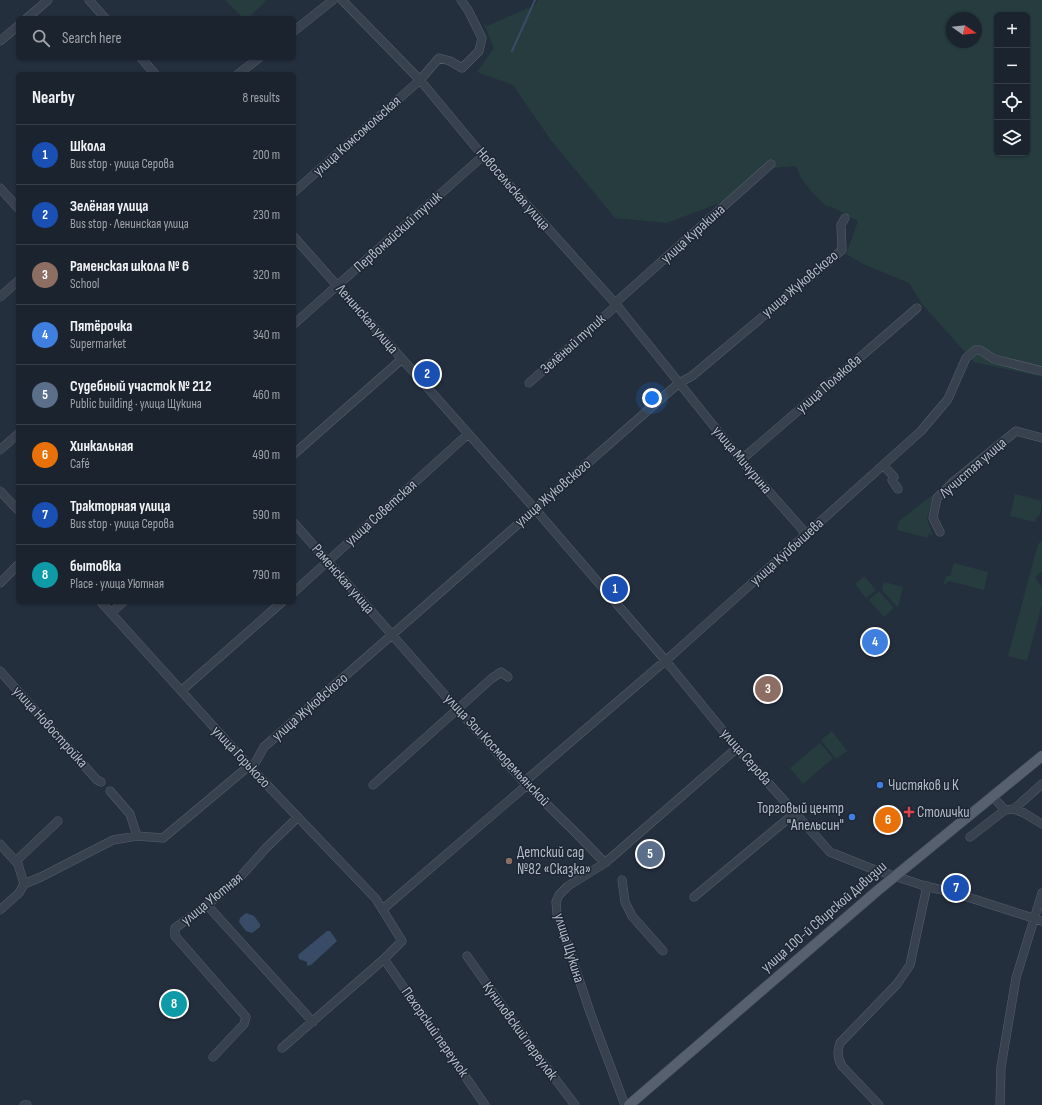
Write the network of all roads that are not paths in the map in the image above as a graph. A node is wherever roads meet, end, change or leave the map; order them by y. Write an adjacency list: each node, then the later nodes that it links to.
1 (48, 0): 6 (street)
2 (89, 0): 7 (street)
3 (334, 0): 9 (street)
4 (342, 0): 15 (street, Новосельская улица)
5 (461, 0): 15 (street, улица Комсомольская)
6 (29, 16)
7 (103, 16)
8 (16, 28): 10 (street)
9 (296, 29)
10 (0, 41)
11 (143, 60): 13 (street)
12 (256, 60): 14 (street)
13 (153, 72)
14 (241, 72)
15 (420, 80): 16 (street, Новосельская улица); 19 (street, улица Комсомольская)
16 (483, 156): 24 (street, Первомайский тупик); 26 (street, Новосельская улица)
17 (771, 164): 26 (street, улица Куракина)
18 (0, 188): 20 (street)
19 (296, 190)
20 (16, 206)
21 (845, 218): 32 (street, улица Жуковского)
22 (296, 239): 24 (street, Ленинская улица)
23 (16, 284): 25 (street)
24 (337, 286): 28 (street, Первомайский тупик); 29 (street, Ленинская улица)
25 (0, 297)
26 (616, 304): 31 (street, Зелёный тупик); 32 (street, Новосельская улица)
27 (917, 308): 38 (street, улица Полякова)
28 (296, 322)
29 (402, 360): 33 (street, Ленинская улица); 37 (street)
30 (1042, 371): 39 (street, улица Куйбышева)
31 (529, 383)
32 (679, 383): 38 (street, улица Мичурина); 43 (street, улица Жуковского)
33 (468, 434): 43 (street, Ленинская улица); 47 (street, улица Советская)
34 (16, 436): 36 (street)
35 (1042, 438): 45 (street, Лучистая улица)
36 (0, 450)
37 (296, 452)
38 (741, 460): 46 (street, улица Мичурина)
39 (883, 465): 40 (street); 46 (street, улица Куйбышева)
40 (898, 489)
41 (0, 491): 42 (street)
42 (16, 508)
43 (535, 509): 55 (street, улица Жуковского); 56 (street, улица Серова)
44 (296, 525): 47 (street, Раменская улица)
45 (940, 532)
46 (805, 536): 56 (street, улица Куйбышева)
47 (328, 561): 50 (street, улица Советская); 55 (street, Раменская улица)
48 (16, 567): 49 (street)
49 (0, 583)
50 (296, 590)
51 (103, 604): 54 (street, улица Горького)
52 (121, 604): 54 (street)
53 (280, 604): 59 (street)
54 (111, 613): 59 (street, улица Горького)
55 (392, 635): 60 (street, улица Зои Космодемьянской); 63 (street, улица Жуковского)
56 (666, 661): 61 (street, улица Серова); 65 (street, улица Куйбышева)
57 (0, 671): 64 (street, улица Новостройка)
58 (508, 677): 60 (street)
59 (182, 691): 63 (street, улица Горького)
60 (457, 710): 65 (street, улица Зои Космодемьянской); 67 (street)
61 (737, 748): 72 (street, улица Серова); 80 (street, улица Щукина)
62 (1042, 756): 69 (main road, улица 100-й Свирской Дивизии)
63 (249, 766): 73 (street, улица Горького); 76 (street, улица Жуковского)
64 (101, 782)
65 (525, 784): 80 (street, улица Зои Космодемьянской); 88 (street)
66 (1042, 784): 70 (street)
67 (373, 785)
68 (110, 791): 76 (street)
69 (992, 796): 71 (street); 81 (main road, улица 100-й Свирской Дивизии)
70 (1014, 809): 71 (street); 75 (street)
71 (1005, 810): 77 (street)
72 (796, 812): 81 (street, улица Серова); 86 (street)
73 (298, 817): 87 (street, улица Уютная); 88 (street, улица Горького)
74 (58, 821): 79 (street)
75 (1042, 824)
76 (137, 836): 83 (street, улица Жуковского)
77 (970, 837)
78 (0, 844): 79 (street)
79 (16, 861): 83 (street)
80 (605, 863): 101 (street, улица Щукина)
81 (895, 875): 84 (street, улица Серова); 102 (main road, улица 100-й Свирской Дивизии)
82 (622, 880): 91 (street)
83 (24, 884): 89 (street)
84 (927, 886): 90 (street, улица Серова); 103 (street)
85 (1042, 893): 90 (street)
86 (694, 897)
87 (207, 905): 94 (street); 96 (street, улица Уютная)
88 (383, 909): 93 (street, улица Горького)
89 (0, 910)
90 (1038, 920): 104 (street)
91 (663, 951)
92 (467, 956): 100 (street, Куниловский переулок)
93 (384, 959): 94 (street); 99 (street, Пехорский переулок)
94 (312, 1022): 95 (street)
95 (282, 1048)
96 (213, 1057)
97 (24, 1105): 98 (street)
98 (27, 1105)
99 (485, 1105)
100 (575, 1105)
101 (625, 1105)
102 (629, 1105)
103 (879, 1105)
104 (1000, 1105)

